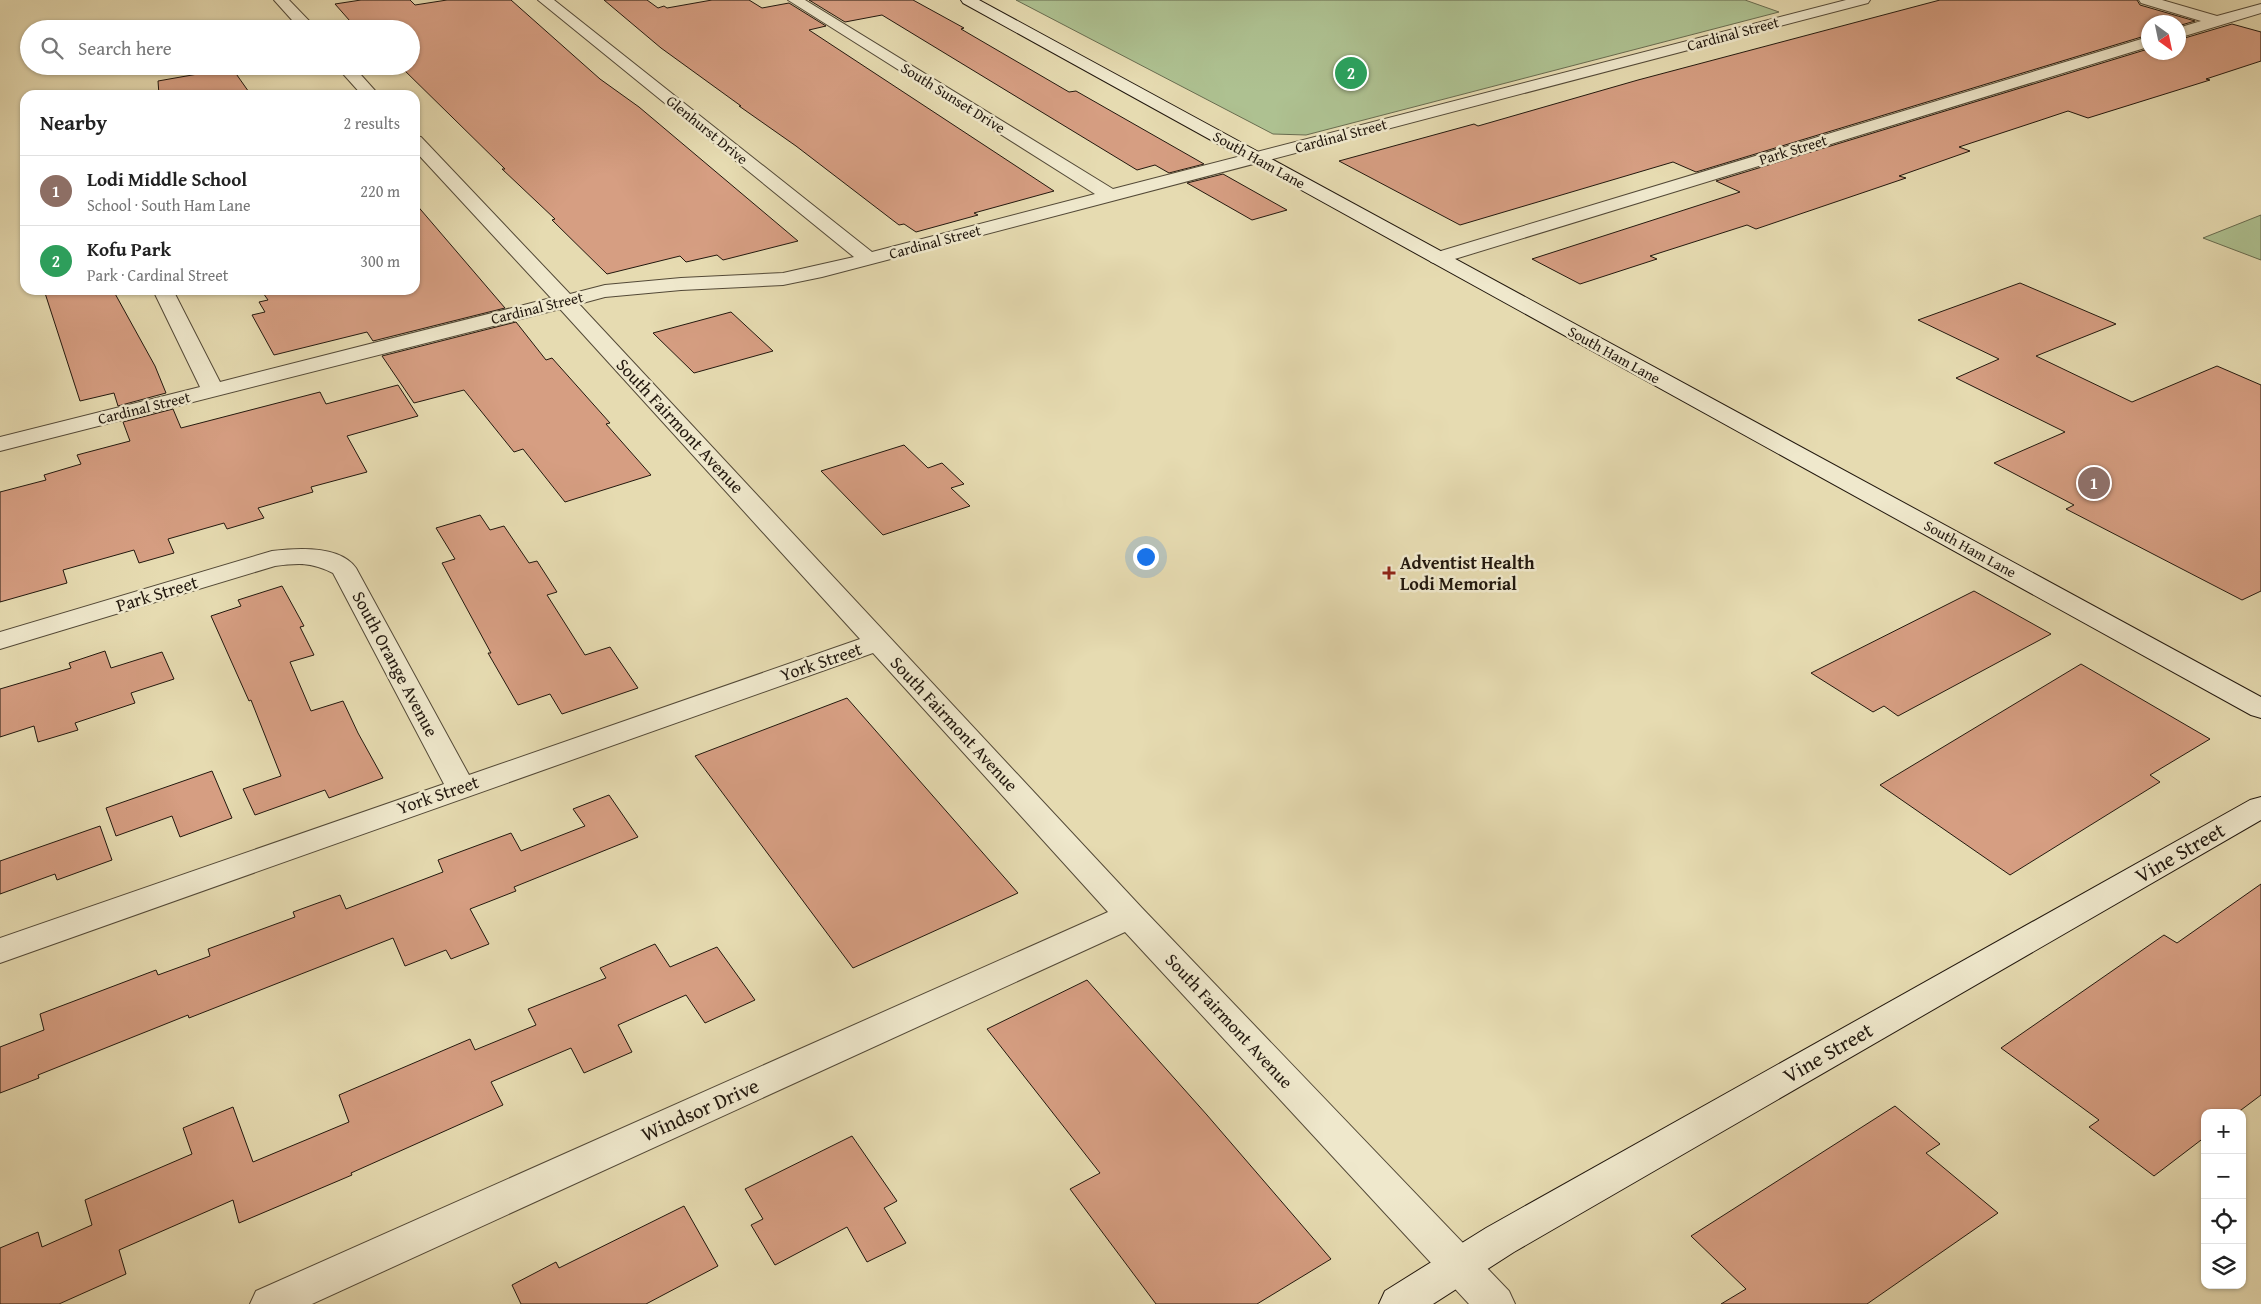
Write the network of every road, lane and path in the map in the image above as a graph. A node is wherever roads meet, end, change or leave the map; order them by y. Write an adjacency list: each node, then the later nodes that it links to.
1 (545, 0): 18 (street, Glenhurst Drive)
2 (795, 0): 16 (street, South Sunset Drive)
3 (968, 0): 15 (street, South Ham Lane)
4 (1863, 0): 15 (street, Cardinal Street)
5 (2146, 0): 9 (street)
6 (286, 1): 8 (street)
7 (2261, 8): 9 (street)
8 (301, 20)
9 (2216, 21): 10 (street)
10 (2186, 30)
11 (2141, 44): 17 (street, Park Street)
12 (352, 75): 13 (street)
13 (366, 90)
14 (420, 146): 20 (street, South Fairmont Avenue)
15 (1254, 158): 16 (street, Cardinal Street); 17 (street, South Ham Lane)
16 (1111, 196): 18 (street, Cardinal Street)
17 (1438, 258): 26 (street, South Ham Lane)
18 (869, 259): 20 (street, Cardinal Street)
19 (165, 295): 21 (street)
20 (564, 300): 21 (street, Cardinal Street); 25 (street, South Fairmont Avenue)
21 (213, 390): 22 (street, Cardinal Street)
22 (0, 444)
23 (315, 556): 24 (street, Park Street); 27 (street, South Orange Avenue)
24 (0, 642)
25 (878, 642): 27 (street, York Street); 29 (street, South Fairmont Avenue)
26 (2261, 709)
27 (461, 787): 30 (street, York Street)
28 (2261, 807): 31 (street, Vine Street)
29 (1130, 916): 31 (street, South Fairmont Avenue); 32 (street, Windsor Drive)
30 (0, 951)
31 (1459, 1265): 33 (street, Vine Street); 34 (street, South Fairmont Avenue)
32 (270, 1304)
33 (1399, 1304)
34 (1496, 1304)

